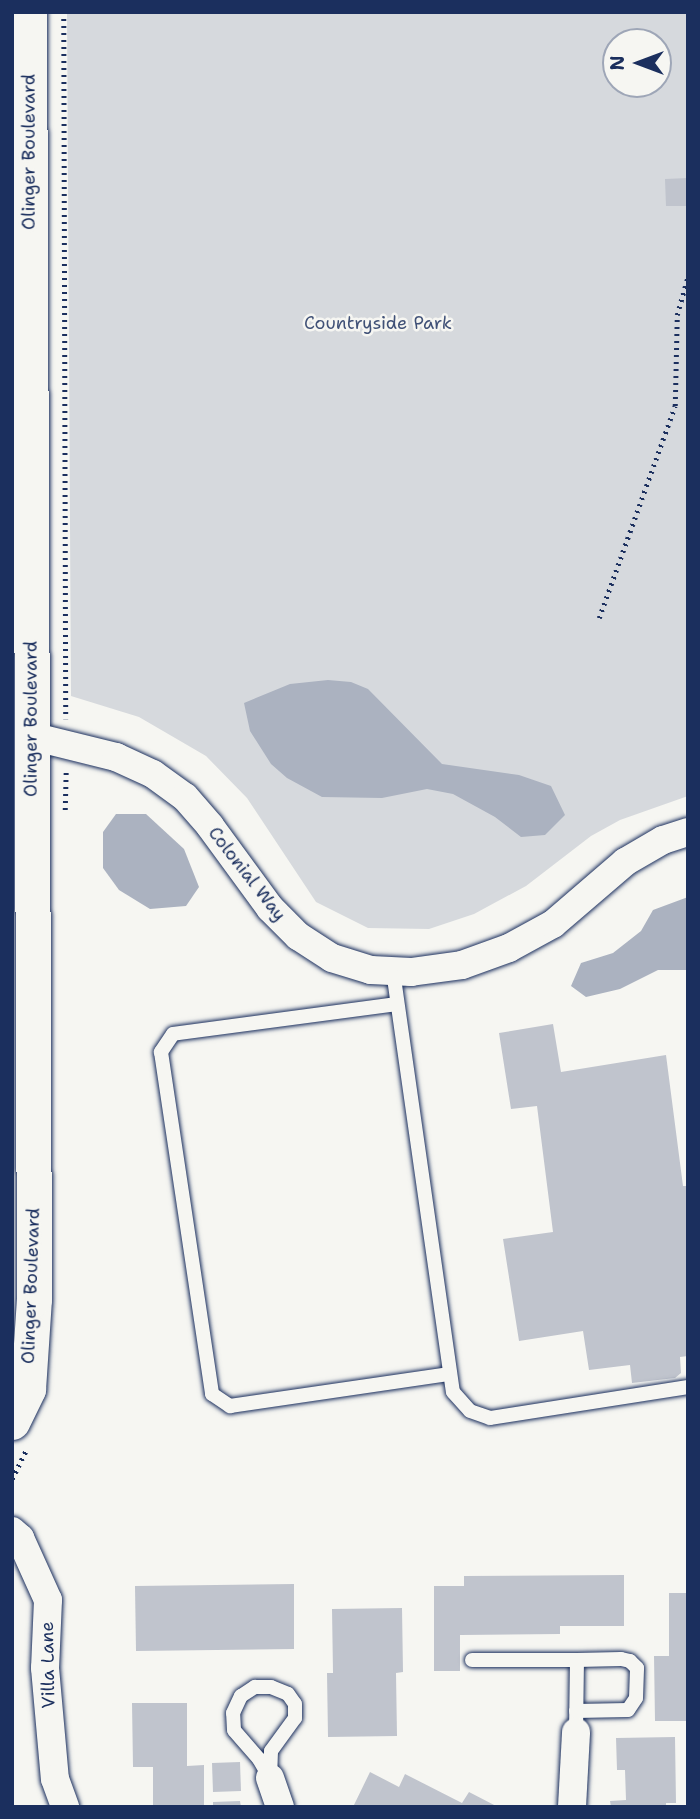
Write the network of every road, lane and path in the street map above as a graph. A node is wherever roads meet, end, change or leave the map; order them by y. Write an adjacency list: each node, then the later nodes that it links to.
1 (29, 12): 4 (street, Olinger Boulevard)
2 (688, 276): 3 (path)
3 (599, 618)
4 (31, 736): 6 (street, Colonial Way); 10 (street, Olinger Boulevard)
5 (688, 832): 6 (street, Colonial Way)
6 (393, 971): 7 (lane)
7 (397, 1004): 8 (lane); 8 (lane)
8 (450, 1374): 9 (lane)
9 (688, 1387)
10 (12, 1422)
11 (12, 1531): 16 (street, Villa Lane)
12 (472, 1660): 13 (lane)
13 (577, 1660): 14 (lane); 14 (lane)
14 (576, 1722): 18 (street)
15 (270, 1778): 15 (lane); 17 (street)
16 (65, 1807)
17 (280, 1807)
18 (572, 1807)

